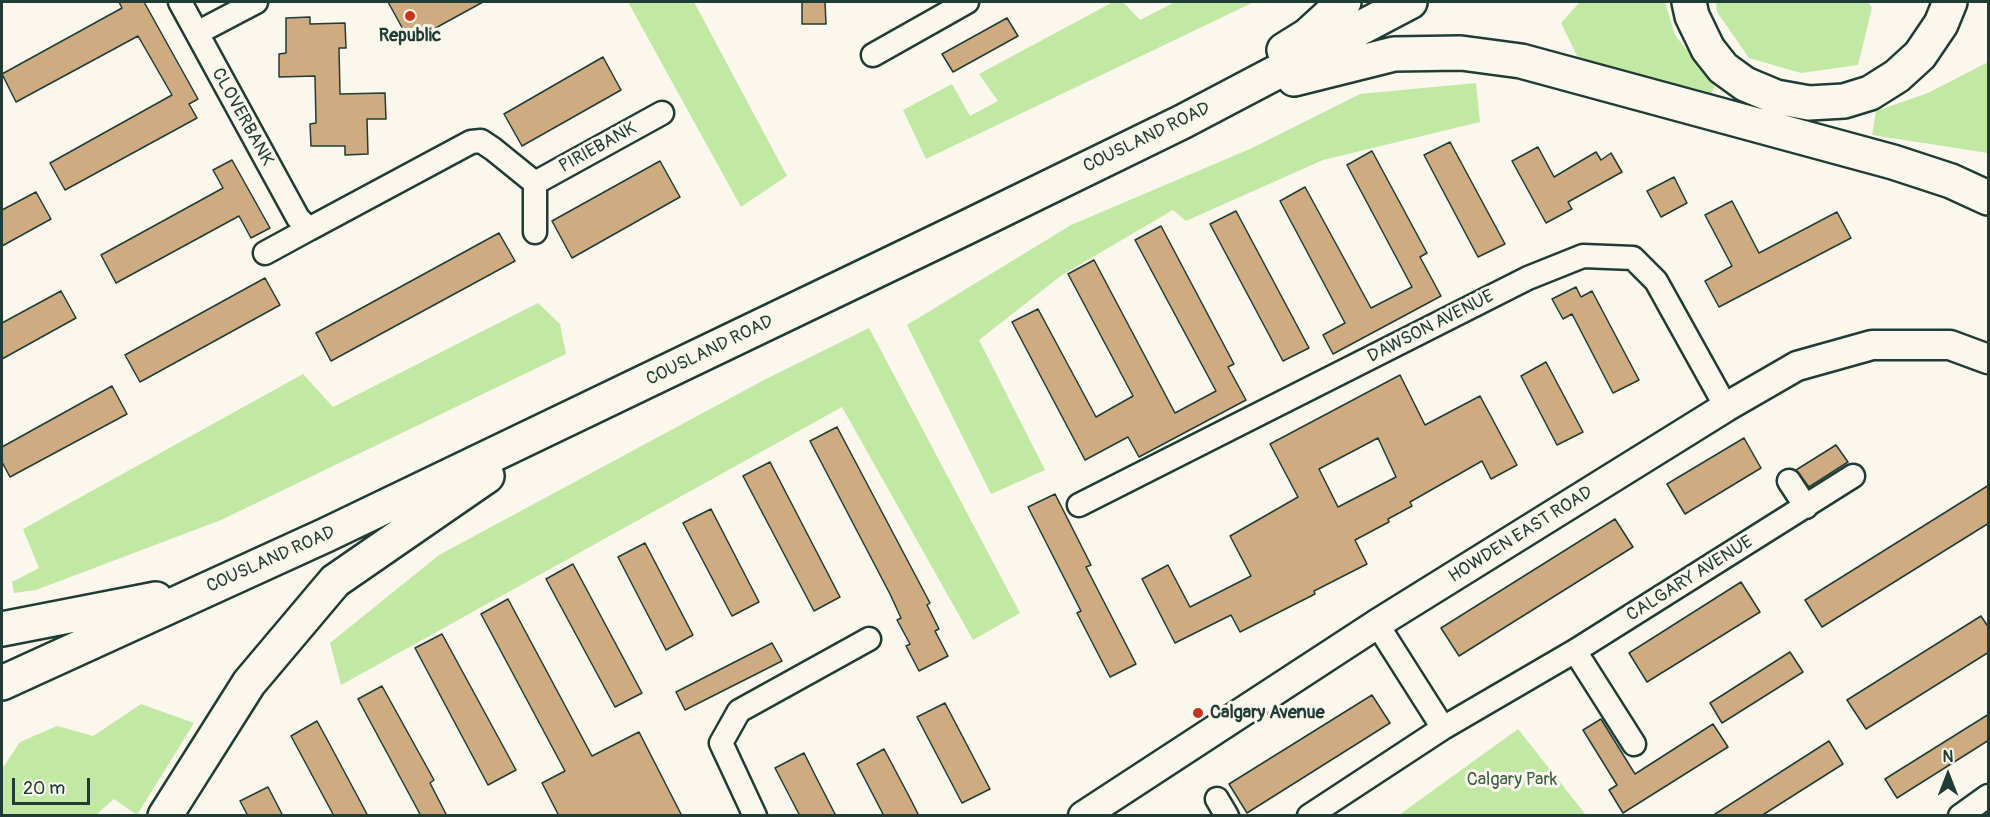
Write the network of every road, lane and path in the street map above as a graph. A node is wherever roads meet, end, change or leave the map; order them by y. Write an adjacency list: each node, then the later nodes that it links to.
1 (180, 2): 8 (street, CLOVERBANK)
2 (256, 2): 8 (street)
3 (967, 2): 9 (street)
4 (1344, 2): 11 (main road)
5 (1410, 2): 11 (main road, COUSLAND ROAD)
6 (1689, 2): 7 (main road)
7 (1950, 2)
8 (197, 33): 14 (street, CLOVERBANK)
9 (873, 55)
10 (662, 113): 12 (street, PIRIEBANK)
11 (1182, 122): 13 (main road); 19 (main road, COUSLAND ROAD)
12 (535, 183): 14 (street); 15 (street)
13 (1989, 198)
14 (309, 229): 16 (street)
15 (534, 232)
16 (265, 253)
17 (1989, 358): 18 (street, HOWDEN EAST ROAD)
18 (1726, 407): 22 (street, DAWSON AVENUE); 25 (street, HOWDEN EAST ROAD)
19 (573, 417): 24 (main road, COUSLAND ROAD); 33 (main road)
20 (1853, 476): 23 (street, CALGARY AVENUE)
21 (1789, 481): 23 (street)
22 (1079, 505)
23 (1806, 507): 28 (street, CALGARY AVENUE)
24 (208, 589): 26 (main road); 29 (main road, COUSLAND ROAD)
25 (1377, 624): 30 (street); 35 (street, HOWDEN EAST ROAD)
26 (2, 629)
27 (869, 639): 34 (street)
28 (1575, 651): 30 (street, CALGARY AVENUE); 31 (street)
29 (2, 683)
30 (1443, 728): 36 (street, CALGARY AVENUE)
31 (1634, 744)
32 (1989, 796): 37 (street)
33 (165, 816)
34 (755, 816)
35 (1083, 816)
36 (1309, 816)
37 (1960, 816)

